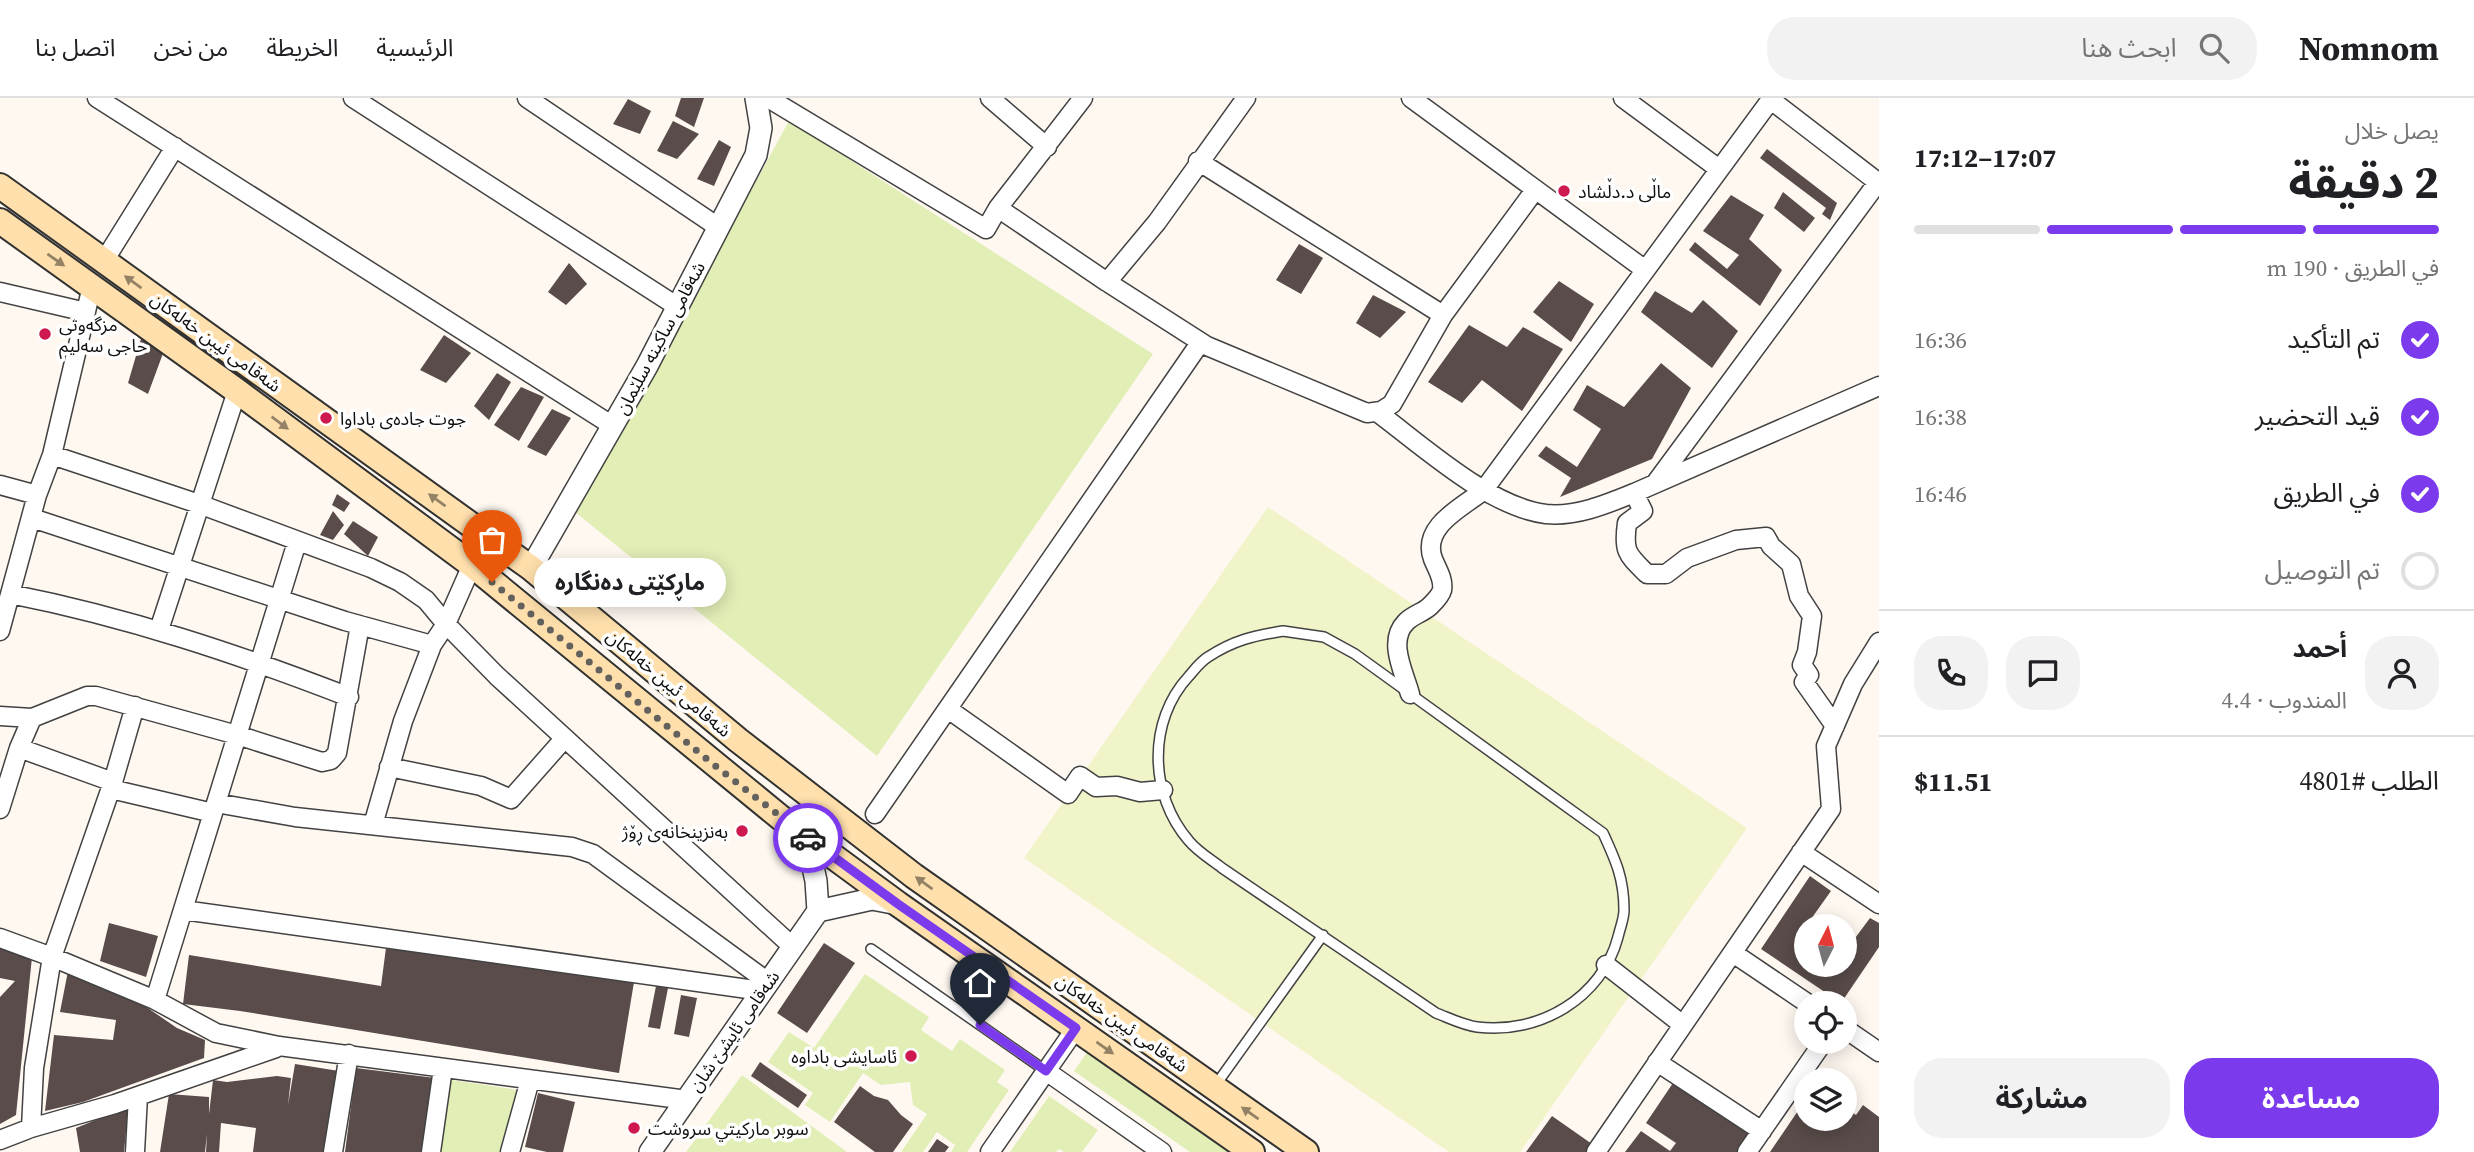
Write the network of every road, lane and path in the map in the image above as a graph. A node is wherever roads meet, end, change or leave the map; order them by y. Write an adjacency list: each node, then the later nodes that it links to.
1 (97, 98): 13 (street)
2 (353, 98): 27 (street)
3 (527, 98): 21 (street)
4 (756, 98): 21 (street, شەقامی ساکینە سلێمان)
5 (768, 98): 19 (street)
6 (990, 98): 12 (street)
7 (1083, 98): 12 (street)
8 (1246, 98): 14 (street)
9 (1411, 98): 17 (street)
10 (1623, 98): 15 (street)
11 (1771, 99): 15 (street); 16 (street)
12 (1047, 147): 19 (street)
13 (175, 148): 22 (street); 34 (street)
14 (1198, 162): 24 (street); 29 (street)
15 (1719, 169): 23 (street)
16 (1878, 183): 36 (street)
17 (1535, 190): 23 (street); 29 (street)
18 (4, 197): 22 (main road, شەقامی ئیبن خەلەکان)
19 (998, 208): 24 (street)
20 (0, 221): 25 (main road, شەقامی ئیبن خەلەکان, one-way to 25)
21 (718, 227): 27 (street, شەقامی ساکینە سلێمان)
22 (104, 261): 46 (main road, شەقامی ئیبن خەلەکان, one-way to 22)
23 (1644, 269): 38 (street)
24 (1107, 282): 30 (street)
25 (92, 286): 28 (street); 32 (main road, شەقامی ئیبن خەلەکان)
26 (0, 292): 28 (street)
27 (678, 307): 34 (street, شەقامی ساکینە سلێمان)
28 (86, 312): 35 (street)
29 (1443, 315): 33 (street)
30 (1200, 343): 33 (street); 59 (street)
31 (1879, 386): 36 (street)
32 (237, 391): 41 (street); 45 (main road, شەقامی ئیبن خەلەکان, one-way to 45)
33 (1377, 412): 38 (street)
34 (613, 426): 46 (street, شەقامی ساکینە سلێمان)
35 (51, 455): 40 (street); 41 (street)
36 (1655, 484): 39 (street)
37 (0, 485): 40 (street)
38 (1483, 491): 39 (street); 56 (street)
39 (1634, 493): 62 (street)
40 (37, 495): 42 (street)
41 (199, 504): 43 (street); 44 (street)
42 (32, 518): 44 (street); 48 (street)
43 (297, 542): 47 (street); 49 (street)
44 (180, 565): 47 (street); 51 (street)
45 (472, 565): 49 (street); 67 (main road, شەقامی ئیبن خەلەکان)
46 (531, 568): 65 (main road, شەقامی ئیبن خەلەکان)
47 (279, 599): 50 (street); 55 (street)
48 (6, 600): 51 (street); 52 (street)
49 (446, 624): 54 (street); 64 (street)
50 (360, 625): 54 (street); 57 (street)
51 (159, 630): 55 (street)
52 (0, 631)
53 (1879, 642): 62 (street)
54 (432, 645): 68 (street)
55 (259, 663): 57 (street); 63 (street)
56 (1410, 694): 70 (lane); 89 (lane)
57 (349, 697): 63 (street)
58 (135, 706): 61 (street); 63 (street); 69 (street)
59 (948, 709): 70 (street); 73 (street)
60 (0, 716): 61 (street)
61 (32, 718): 66 (street)
62 (1835, 726): 76 (street)
63 (237, 735): 71 (street)
64 (564, 739): 68 (street); 85 (street)
65 (738, 740): 67 (main road); 80 (main road, شەقامی ئیبن خەلەکان, one-way to 65)
66 (19, 748): 69 (street); 72 (street)
67 (713, 764): 74 (main road, شەقامی ئیبن خەلەکان)
68 (389, 767): 75 (street)
69 (112, 786): 71 (street); 88 (street)
70 (1163, 790): 83 (lane)
71 (214, 808): 75 (street); 79 (street)
72 (0, 809)
73 (875, 814)
74 (781, 818): 77 (main road, شەقامی ئیبن خەلەکان); 81 (street)
75 (373, 825): 90 (street)
76 (1801, 852): 78 (street); 87 (street)
77 (898, 904): 81 (street); 82 (main road, شەقامی ئیبن خەلەکان)
78 (1879, 904)
79 (183, 910): 90 (street); 92 (street)
80 (961, 910): 82 (main road); 104 (main road, شەقامی ئیبن خەلەکان)
81 (818, 911): 85 (street, شەقامی ئایشێ شان)
82 (944, 935): 94 (main road, شەقامی ئیبن خەلەکان)
83 (1324, 935): 89 (lane); 104 (lane)
84 (0, 939): 88 (street)
85 (793, 947): 90 (street, شەقامی ئایشێ شان)
86 (871, 949): 102 (lane)
87 (1733, 953): 91 (street); 93 (street)
88 (52, 957): 92 (street); 107 (street)
89 (1606, 965): 93 (street)
90 (765, 987): 106 (street, شەقامی ئایشێ شان)
91 (1794, 994)
92 (155, 1000): 96 (street)
93 (1683, 1025): 100 (street)
94 (1076, 1028): 102 (street); 117 (main road, شەقامی ئیبن خەلەکان, one-way to 117)
95 (1857, 1037): 97 (street)
96 (279, 1046): 98 (street); 105 (street)
97 (1879, 1052)
98 (349, 1054): 101 (street); 112 (street)
99 (1815, 1054): 108 (street)
100 (1657, 1062): 108 (street); 119 (street)
101 (443, 1068): 103 (street); 113 (street)
102 (1046, 1071): 110 (street); 116 (street)
103 (530, 1080): 106 (street); 114 (street)
104 (1214, 1088): 118 (main road, شەقامی ئیبن خەلەکان, one-way to 104)
105 (138, 1096): 107 (street); 111 (street)
106 (687, 1100): 115 (street, شەقامی ئایشێ شان)
107 (31, 1128): 109 (street)
108 (1762, 1131): 120 (street)
109 (0, 1140)
110 (1152, 1149)
111 (135, 1152)
112 (333, 1152)
113 (431, 1152)
114 (510, 1152)
115 (650, 1152)
116 (990, 1152)
117 (1252, 1152)
118 (1306, 1152)
119 (1596, 1152)
120 (1747, 1152)

